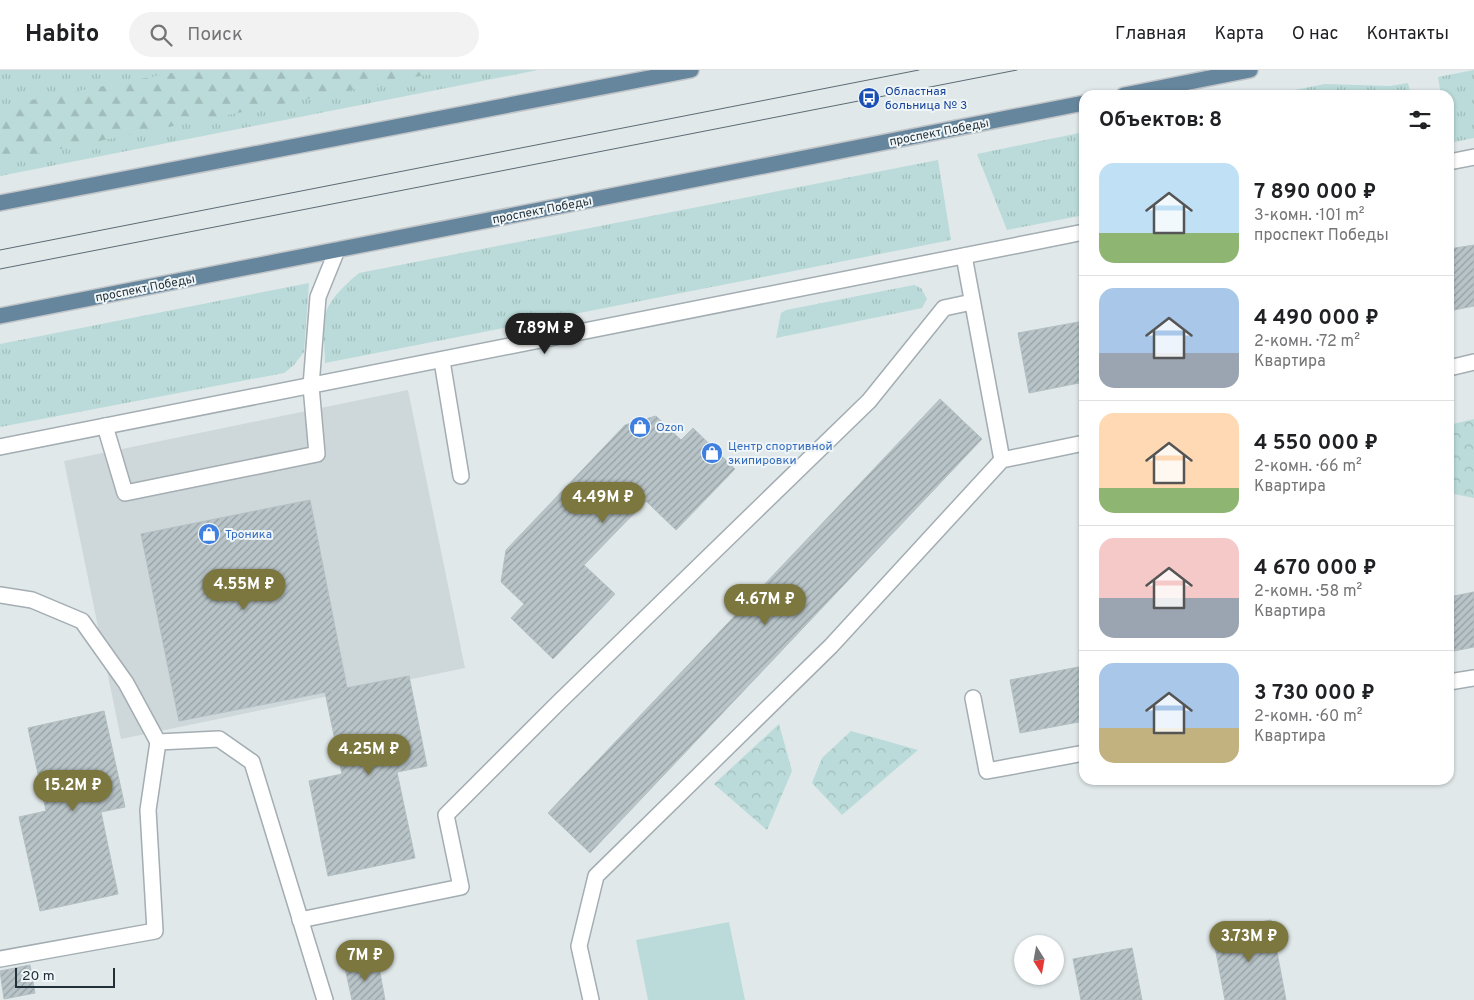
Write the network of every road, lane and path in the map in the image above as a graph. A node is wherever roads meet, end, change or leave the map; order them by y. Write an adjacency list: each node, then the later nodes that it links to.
1 (691, 70): 7 (main road)
2 (1250, 70): 3 (main road)
3 (1149, 90)
4 (1079, 104): 9 (main road, проспект Победы)
5 (1474, 157): 6 (street)
6 (1454, 161)
7 (0, 204)
8 (1079, 233): 10 (street)
9 (337, 250): 12 (main road, проспект Победы); 16 (street)
10 (964, 256): 11 (street); 13 (street)
11 (972, 302): 20 (street); 28 (street)
12 (0, 316)
13 (442, 361): 16 (street); 21 (street)
14 (1474, 362): 15 (street)
15 (1454, 367)
16 (311, 386): 17 (street); 17 (street)
17 (105, 426): 19 (street)
18 (1079, 444): 20 (street)
19 (0, 447)
20 (1002, 460): 31 (street)
21 (461, 476)
22 (0, 595): 26 (street)
23 (1474, 678): 24 (street)
24 (1454, 681)
25 (973, 698): 27 (street)
26 (158, 742): 28 (street); 29 (street)
27 (1079, 754)
28 (300, 920): 30 (street)
29 (0, 959)
30 (325, 1000)
31 (590, 1000)

